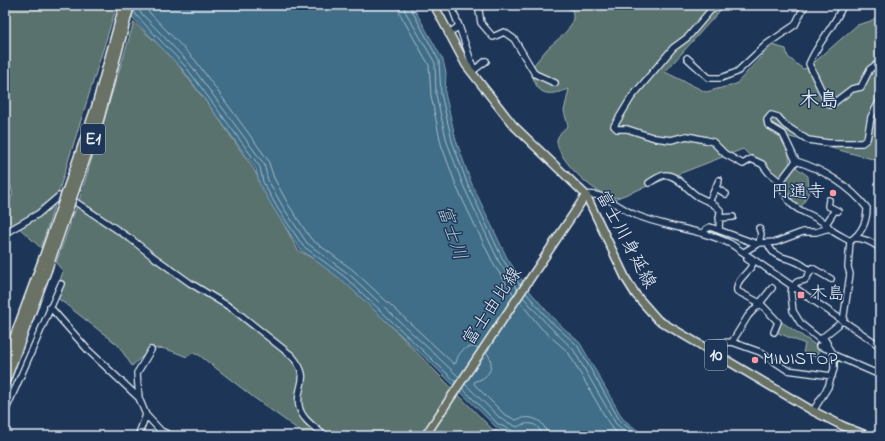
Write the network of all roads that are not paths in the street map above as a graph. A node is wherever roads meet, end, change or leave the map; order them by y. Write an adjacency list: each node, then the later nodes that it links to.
1 (124, 5): 37 (highway, E1, bridge)
2 (130, 5): 37 (highway, E1, bridge)
3 (434, 5): 10 (main road, 富士川身延線 / 10)
4 (451, 5): 9 (street)
5 (478, 5): 14 (street)
6 (720, 5): 18 (street)
7 (805, 5): 11 (street)
8 (844, 5): 13 (street)
9 (458, 26): 10 (street); 12 (street)
10 (448, 34): 22 (main road, 富士川身延線 / 10)
11 (687, 58)
12 (486, 61)
13 (880, 62)
14 (555, 83)
15 (880, 84): 16 (street)
16 (796, 161): 18 (street); 32 (street)
17 (719, 180): 20 (street)
18 (780, 182): 27 (street)
19 (649, 183): 23 (street)
20 (716, 188): 21 (street); 23 (street)
21 (726, 194)
22 (586, 195): 31 (street); 50 (main road, 富士川身延線 / 10); 64 (main road, 富士由比線)
23 (710, 200): 26 (street)
24 (829, 200): 27 (street)
25 (733, 217): 26 (street)
26 (719, 218): 29 (street)
27 (827, 226): 32 (street); 34 (street)
28 (759, 228): 33 (street)
29 (719, 230): 31 (street); 33 (street)
30 (5, 233): 63 (street)
31 (704, 233): 36 (street)
32 (852, 239): 35 (street); 45 (street)
33 (758, 243): 34 (street); 36 (street)
34 (768, 243): 41 (street)
35 (880, 248)
36 (744, 252): 41 (street); 43 (street)
37 (44, 267): 53 (highway, E1); 56 (highway, E1)
38 (812, 268): 39 (street)
39 (830, 278)
40 (61, 284): 44 (street)
41 (792, 287): 45 (street); 52 (street)
42 (772, 288): 43 (street)
43 (760, 303): 46 (street); 47 (street)
44 (50, 307): 57 (street); 59 (street)
45 (840, 323): 49 (street); 52 (street)
46 (774, 332)
47 (732, 342): 50 (street); 55 (street)
48 (819, 346): 52 (street)
49 (880, 346)
50 (705, 349): 58 (main road, 富士川身延線 / 10)
51 (151, 350): 57 (street)
52 (831, 351): 54 (street); 55 (street)
53 (5, 363)
54 (880, 375)
55 (832, 376): 58 (street)
56 (5, 382)
57 (139, 398): 60 (street)
58 (813, 411): 65 (main road, 富士川身延線 / 10)
59 (5, 412)
60 (146, 415): 61 (street); 62 (street)
61 (138, 436)
62 (172, 436)
63 (325, 436)
64 (425, 436)
65 (868, 436)

